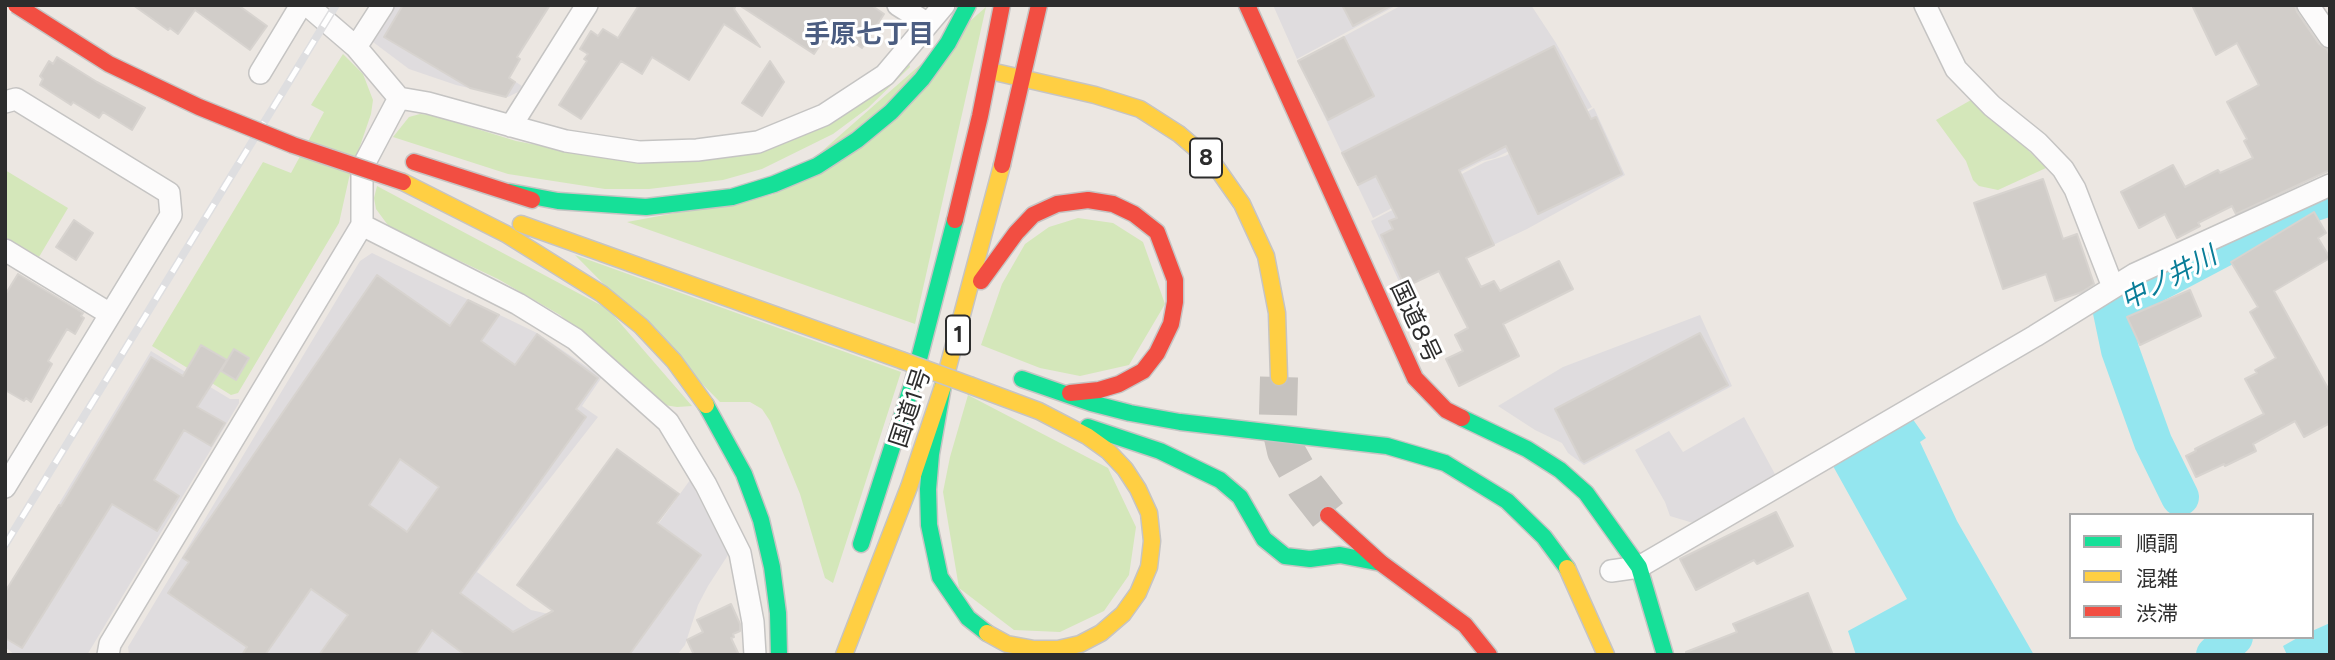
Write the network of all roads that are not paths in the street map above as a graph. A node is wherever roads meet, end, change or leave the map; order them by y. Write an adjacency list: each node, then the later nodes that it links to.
1 (16, 5): 24 (highway, bridge)
2 (301, 5): 18 (street)
3 (307, 5): 16 (street)
4 (383, 5): 16 (street)
5 (587, 5): 22 (street)
6 (898, 5): 14 (street)
7 (944, 5): 14 (street)
8 (968, 5): 26 (highway)
9 (1002, 5): 17 (highway, 国道1号 / 1)
10 (1039, 5): 19 (highway, 国道1号 / 1)
11 (1247, 5): 44 (highway, 国道8号)
12 (1925, 5): 30 (street)
13 (2308, 5): 15 (street)
14 (928, 24): 22 (street)
15 (2330, 37)
16 (356, 47): 20 (street)
17 (989, 71): 19 (highway, 8); 42 (highway, 国道1号 / 1)
18 (260, 73)
19 (1023, 78): 31 (highway, 国道1号 / 1); 36 (highway, 8)
20 (398, 98): 22 (street); 28 (street)
21 (5, 102): 32 (street)
22 (511, 126)
23 (362, 144): 26 (highway)
24 (403, 182): 39 (highway, bridge); 48 (highway)
25 (2330, 185): 30 (street)
26 (510, 192): 27 (highway)
27 (584, 220)
28 (362, 225): 46 (street); 47 (street)
29 (5, 250): 32 (street)
30 (2113, 287): 44 (street)
31 (968, 299): 37 (highway, 国道1号 / 1); 38 (highway)
32 (110, 314): 40 (street)
33 (911, 335): 34 (highway)
34 (968, 358)
35 (1006, 372): 38 (highway)
36 (1279, 377)
37 (943, 386): 39 (highway); 49 (highway, 国道1号 / 1)
38 (1045, 387): 51 (highway)
39 (1039, 411): 43 (highway)
40 (5, 486)
41 (1328, 515): 43 (highway)
42 (855, 560)
43 (1381, 563): 50 (highway)
44 (1639, 567): 45 (street); 52 (highway, 国道8号)
45 (1611, 571)
46 (107, 655)
47 (755, 655)
48 (779, 655)
49 (844, 655)
50 (1489, 655)
51 (1606, 655)
52 (1665, 655)

